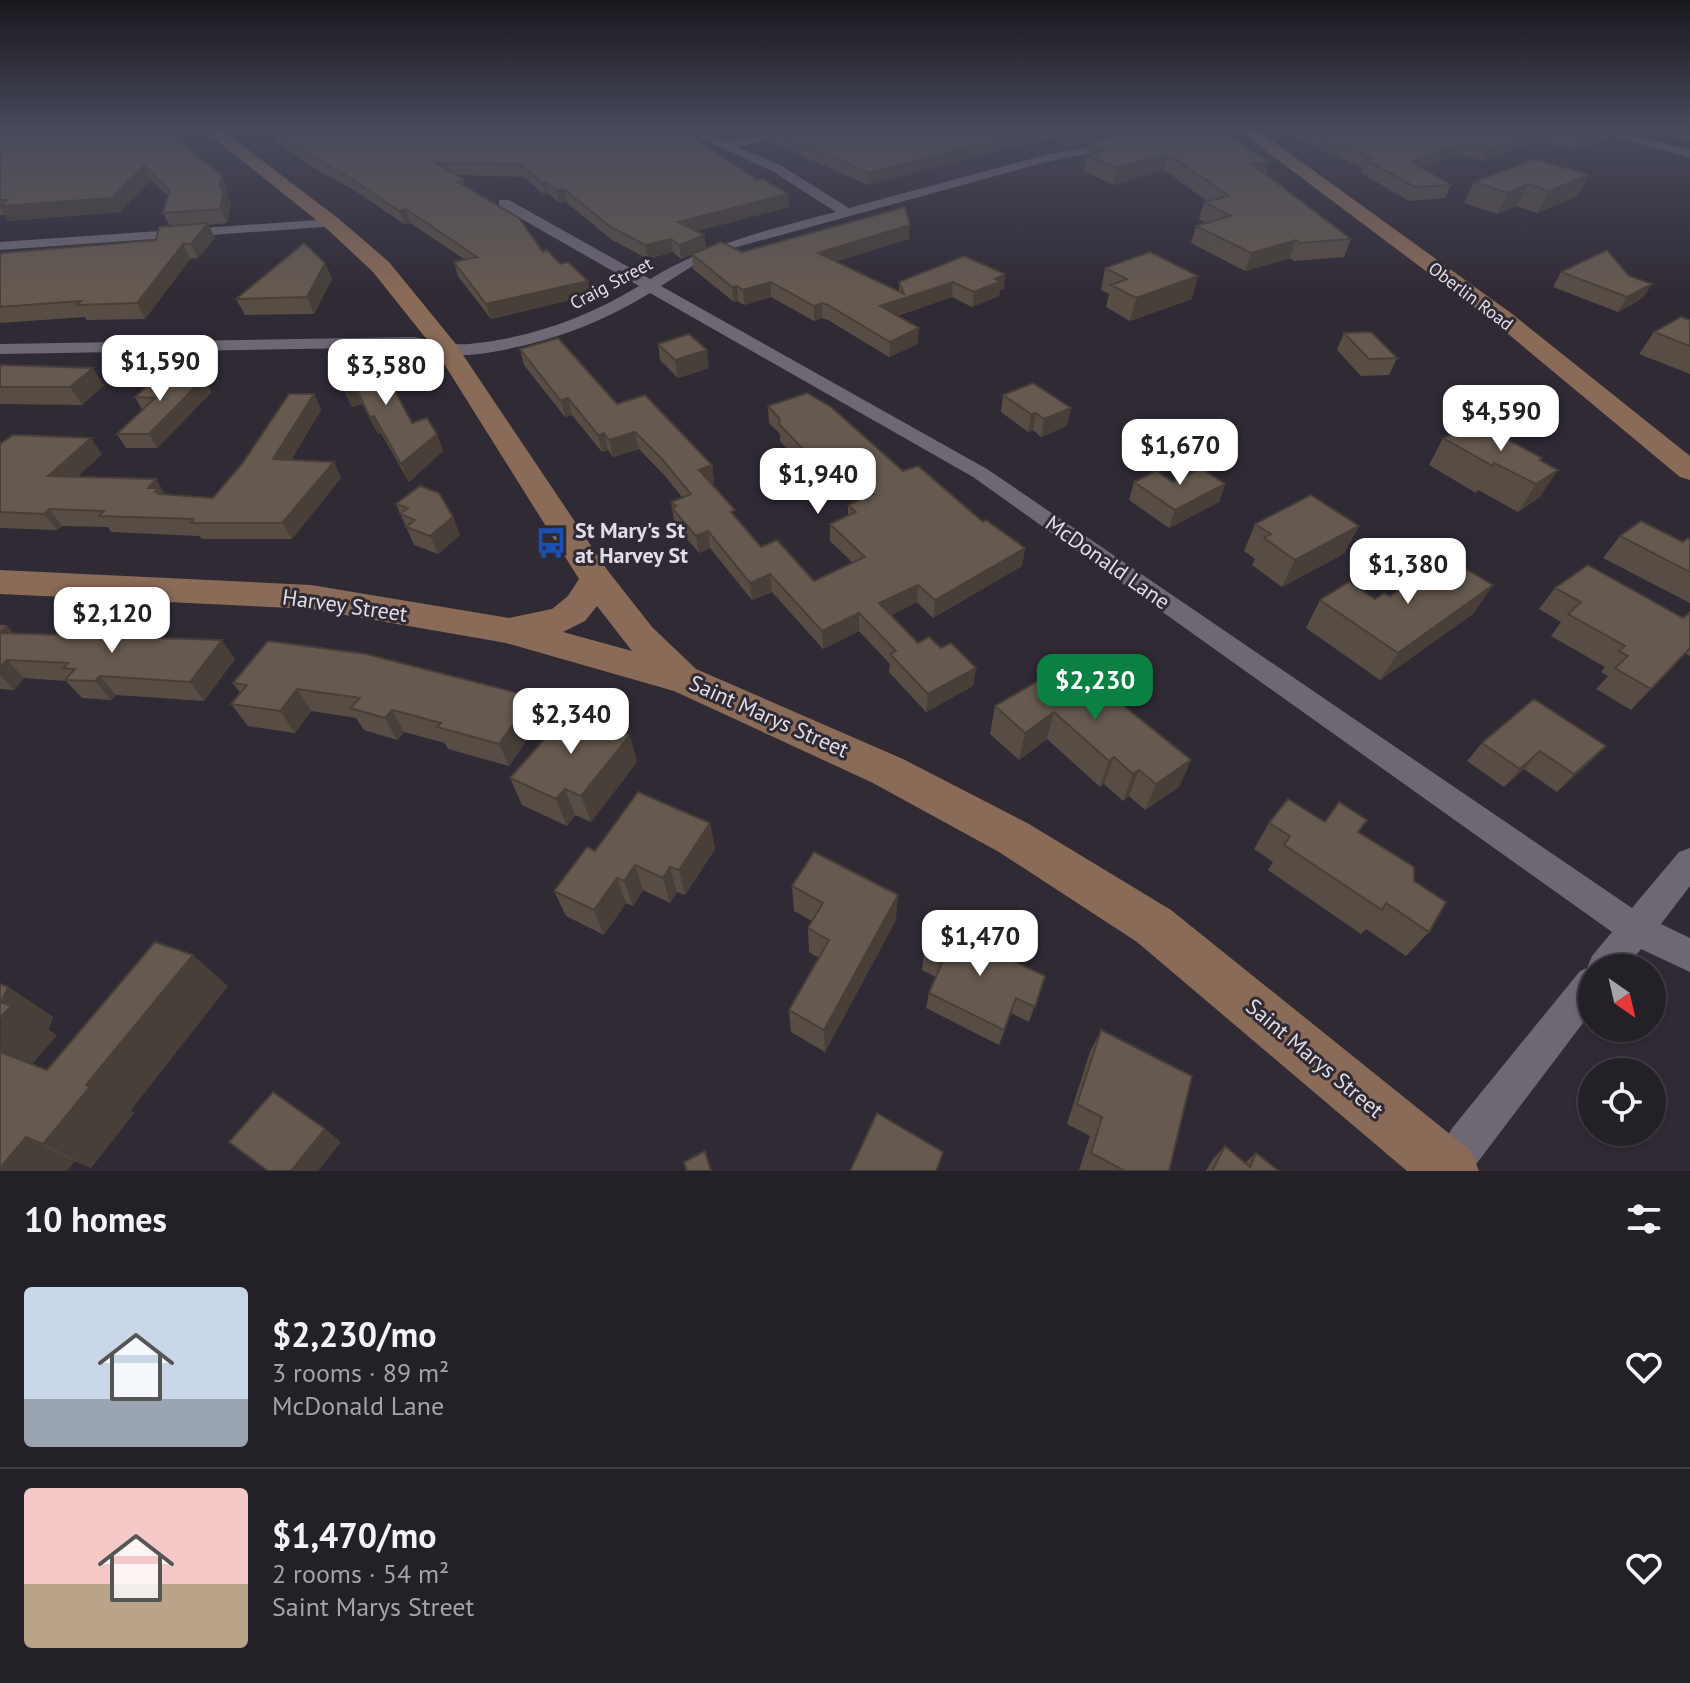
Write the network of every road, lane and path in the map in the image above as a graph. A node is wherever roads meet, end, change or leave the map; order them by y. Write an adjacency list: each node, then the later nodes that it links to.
1 (283, 185): 7 (main road, Saint Marys Street)
2 (802, 185): 6 (street)
3 (949, 185): 6 (street, Craig Street)
4 (1321, 185): 12 (main road, Oberlin Road)
5 (504, 203): 9 (street, McDonald Lane)
6 (846, 212): 9 (street, Craig Street)
7 (332, 223): 8 (street); 10 (main road, Saint Marys Street)
8 (0, 246)
9 (649, 288): 10 (street, Craig Street); 18 (street, McDonald Lane)
10 (446, 348): 11 (street, Craig Street); 13 (main road, Saint Marys Street)
11 (0, 349)
12 (1690, 471)
13 (596, 579): 15 (main road); 16 (main road, Saint Marys Street)
14 (0, 582): 15 (main road, Harvey Street)
15 (506, 630): 16 (main road, Harvey Street)
16 (683, 679): 22 (main road, Saint Marys Street)
17 (1690, 862): 18 (street)
18 (1634, 928): 19 (street); 20 (street, McDonald Lane)
19 (1614, 954)
20 (1690, 955)
21 (1578, 1001): 22 (street)
22 (1450, 1170)

